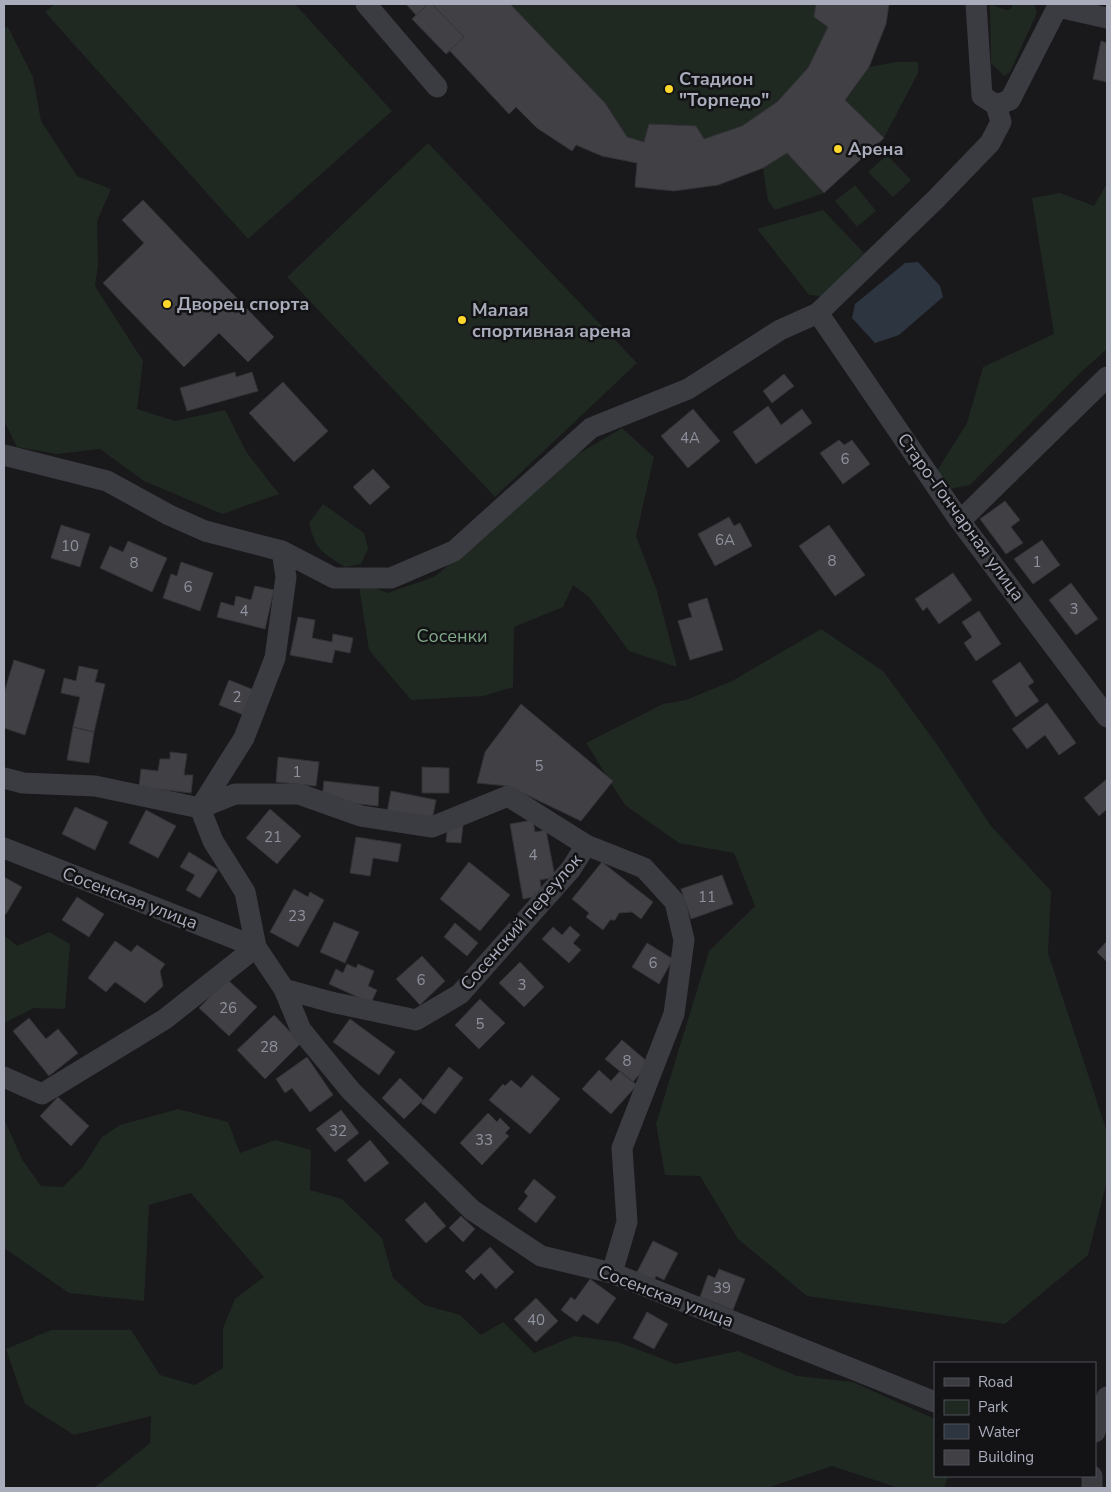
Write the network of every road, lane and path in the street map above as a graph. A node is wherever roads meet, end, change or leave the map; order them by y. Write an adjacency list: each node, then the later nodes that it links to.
1 (366, 4): 5 (street)
2 (976, 4): 6 (street)
3 (1058, 6): 4 (street); 6 (street)
4 (1107, 18)
5 (438, 88)
6 (996, 105): 7 (street)
7 (818, 313): 10 (street, Старо-Гончарная улица); 11 (street)
8 (1107, 377): 10 (street)
9 (4, 455): 11 (street)
10 (960, 521): 12 (street, Старо-Гончарная улица)
11 (282, 551): 14 (street)
12 (1107, 717)
13 (4, 778): 14 (street)
14 (200, 808): 15 (street); 17 (street, Сосенская улица)
15 (586, 846): 18 (street, Сосенский переулок); 20 (street)
16 (4, 848): 17 (street, Сосенская улица)
17 (256, 947): 18 (street, Сосенская улица); 19 (street)
18 (284, 989): 20 (street, Сосенская улица)
19 (4, 1077)
20 (612, 1273): 22 (street, Сосенская улица)
21 (1107, 1397): 23 (street)
22 (934, 1402)
23 (1096, 1429)

